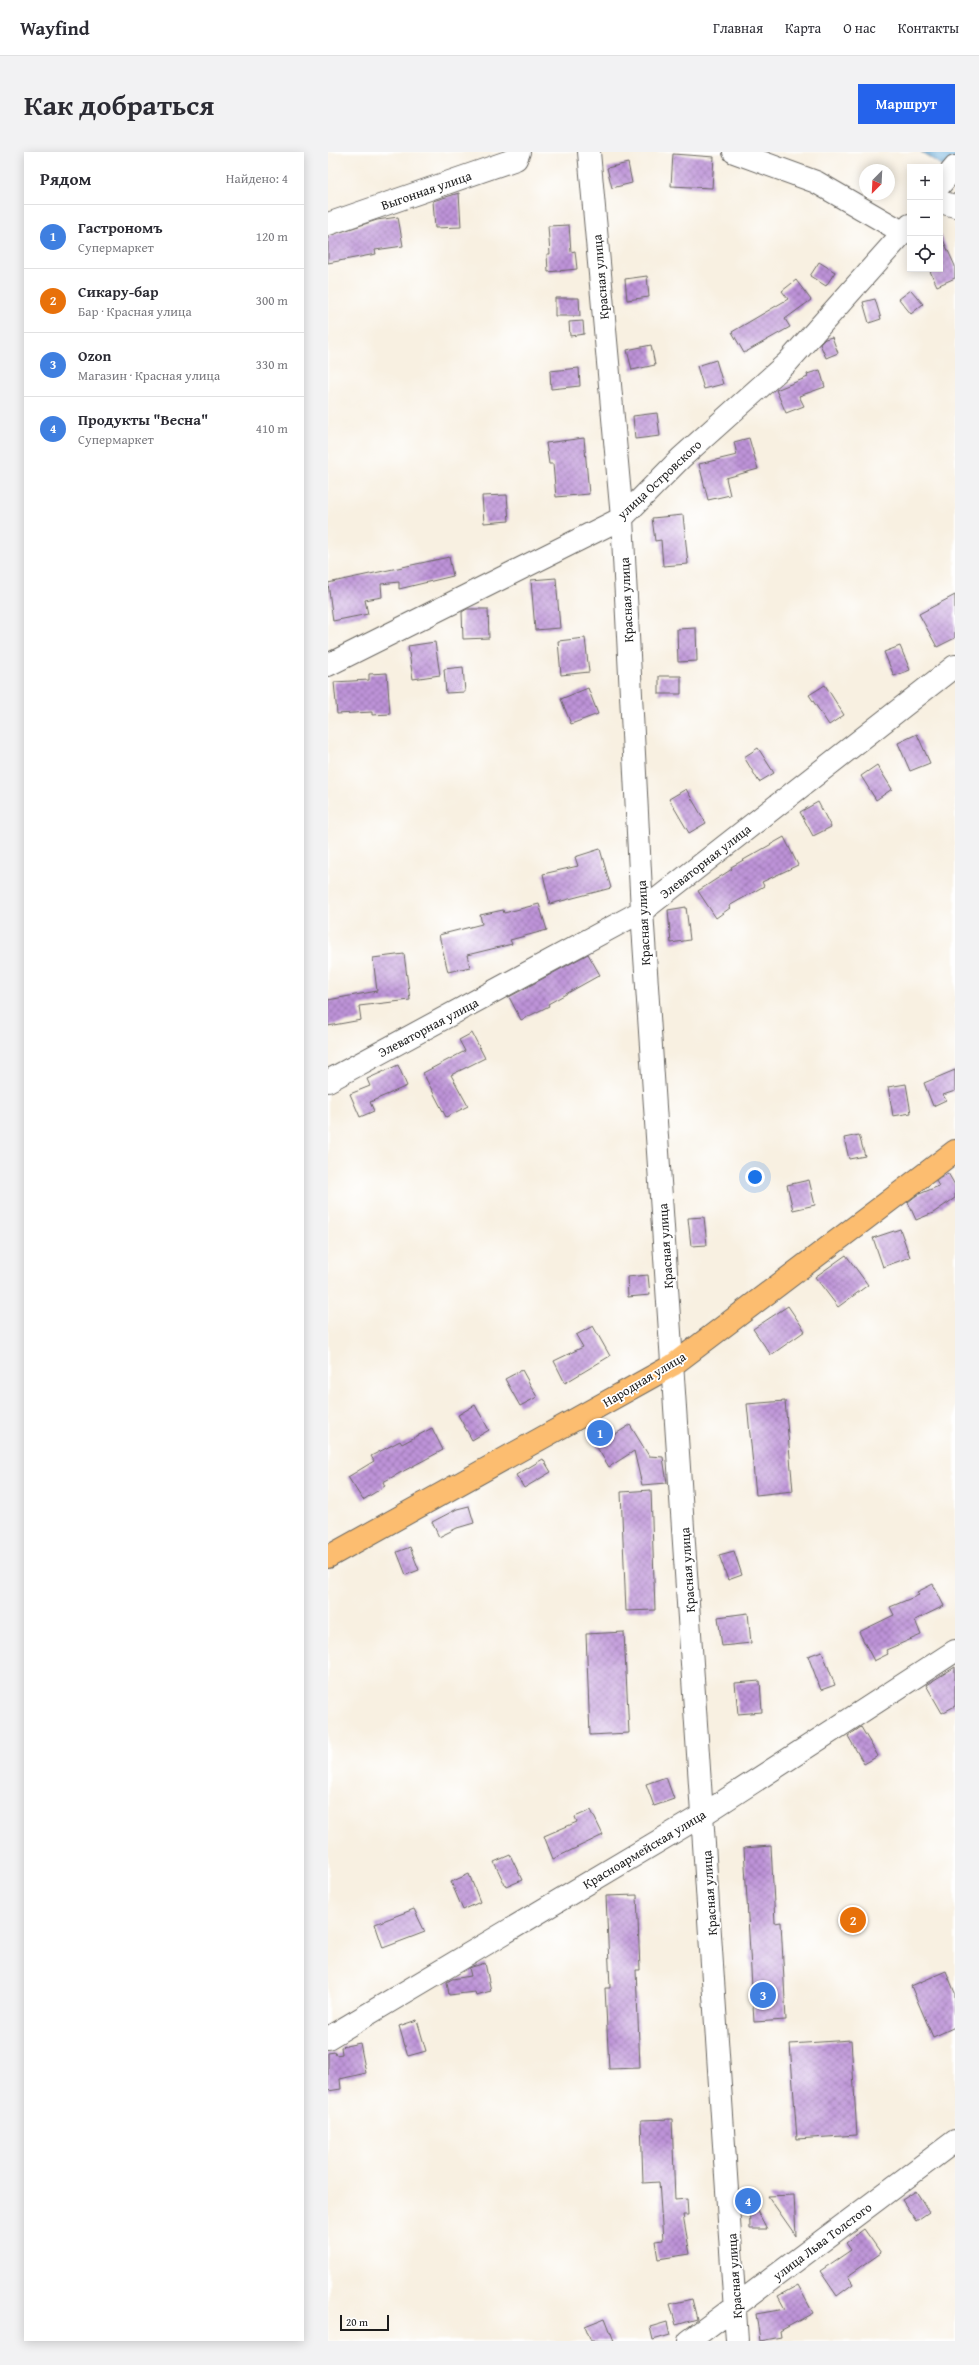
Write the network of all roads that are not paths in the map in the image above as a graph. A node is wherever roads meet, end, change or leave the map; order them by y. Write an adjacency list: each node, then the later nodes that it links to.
1 (519, 152): 8 (street, Выгонная улица)
2 (589, 152): 10 (street, Красная улица)
3 (734, 152): 9 (street)
4 (955, 167): 5 (street)
5 (943, 181)
6 (943, 203): 7 (street)
7 (955, 206)
8 (328, 224)
9 (907, 229): 10 (street, улица Островского)
10 (622, 518): 11 (street, улица Островского); 13 (street, Красная улица)
11 (328, 665)
12 (955, 666): 13 (street, Элеваторная улица)
13 (642, 911): 14 (street, Элеваторная улица); 16 (street, Красная улица)
14 (328, 1081)
15 (955, 1151): 16 (main road, Народная улица)
16 (673, 1365): 17 (main road, Народная улица); 19 (street, Красная улица)
17 (328, 1557)
18 (955, 1651): 19 (street, Красноармейская улица)
19 (704, 1814): 20 (street, Красноармейская улица); 22 (street, Красная улица)
20 (328, 2038)
21 (955, 2141): 22 (street, улица Льва Толстого)
22 (736, 2307): 23 (street, улица Льва Толстого); 24 (street, Красная улица)
23 (689, 2341)
24 (737, 2341)

